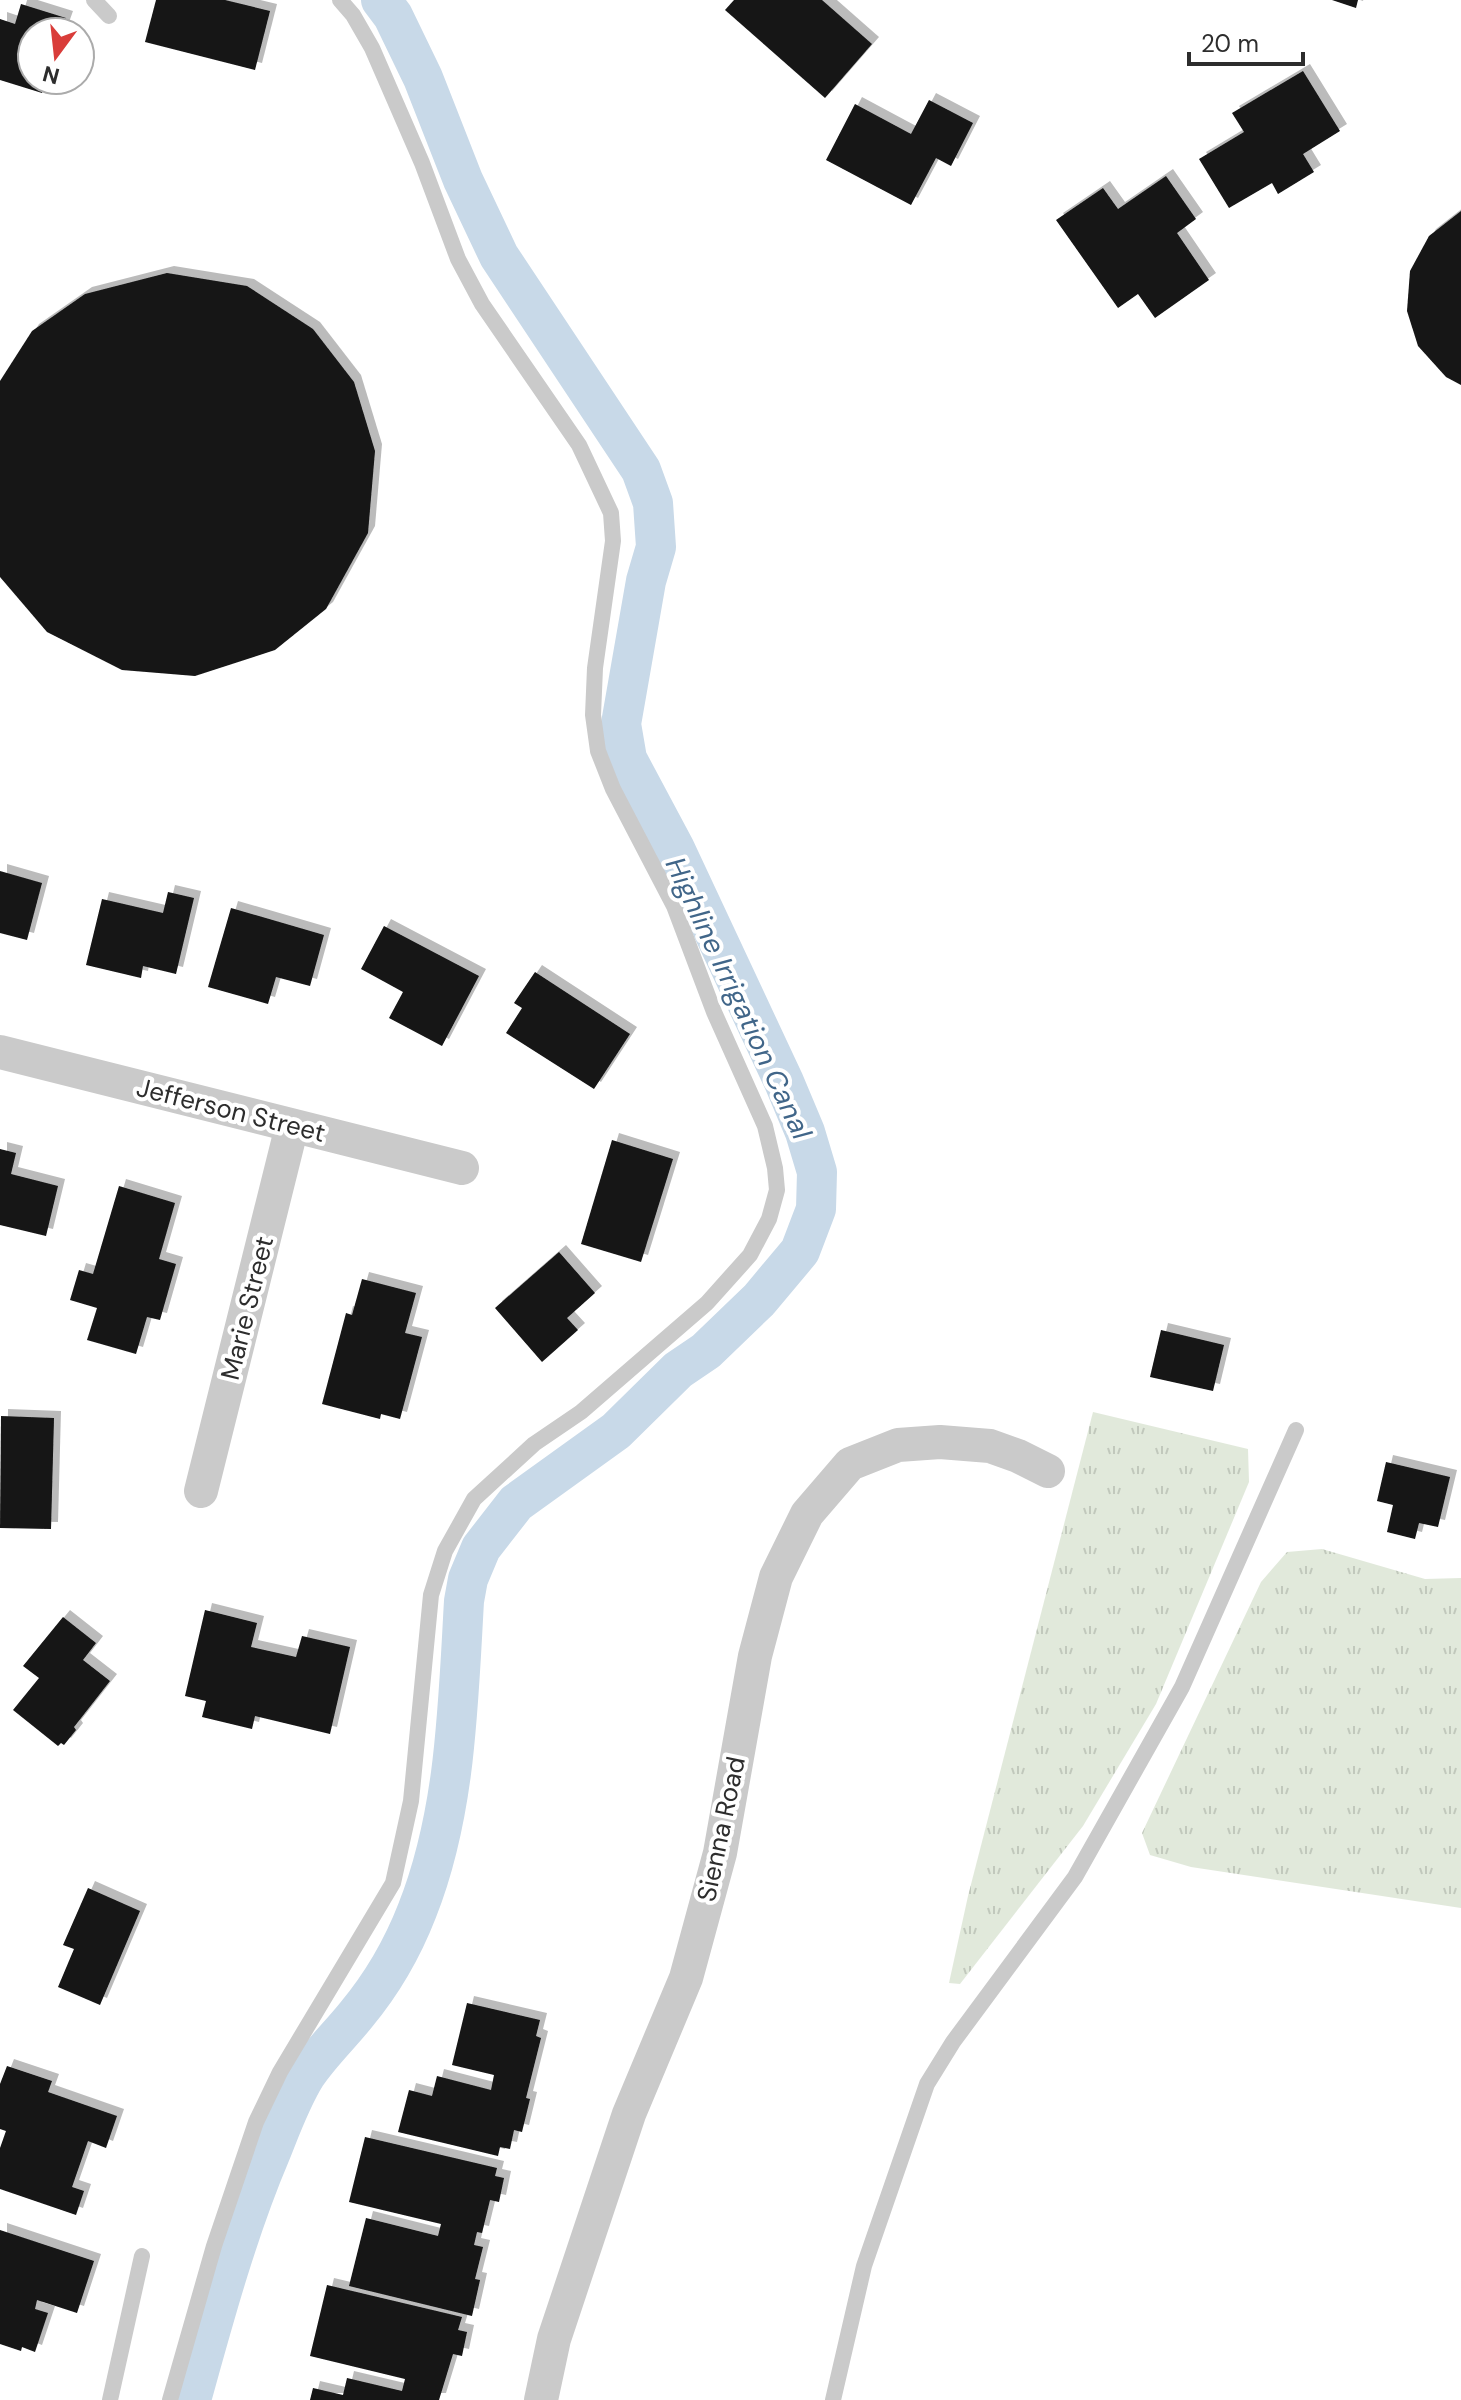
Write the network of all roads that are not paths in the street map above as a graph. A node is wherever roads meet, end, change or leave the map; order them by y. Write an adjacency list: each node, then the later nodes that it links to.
1 (94, 0): 3 (lane)
2 (340, 0): 12 (lane)
3 (109, 16)
4 (0, 1052): 5 (street, Jefferson Street)
5 (292, 1126): 6 (street, Jefferson Street); 9 (street, Marie Street)
6 (462, 1168)
7 (1296, 1430): 14 (lane)
8 (1048, 1471): 13 (street, Sienna Road)
9 (201, 1491)
10 (142, 2256): 11 (lane)
11 (110, 2400)
12 (170, 2400)
13 (541, 2400)
14 (833, 2400)

